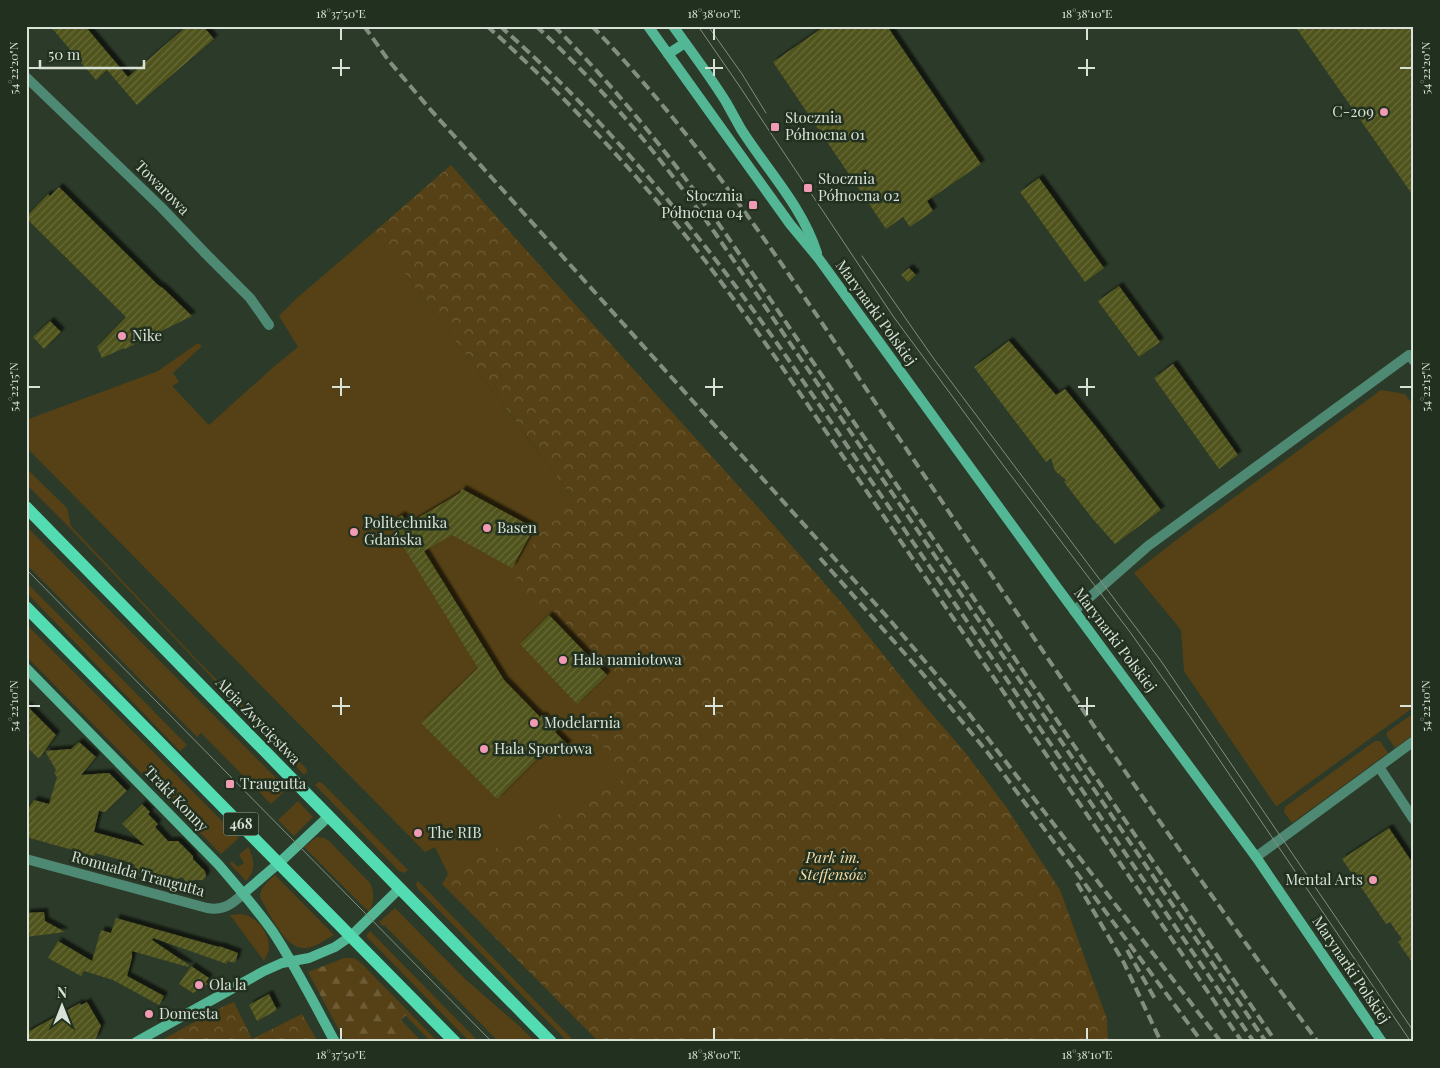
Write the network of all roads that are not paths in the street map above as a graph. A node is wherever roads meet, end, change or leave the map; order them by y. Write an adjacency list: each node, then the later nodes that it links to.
1 (648, 26): 4 (main road, Marynarki Polskiej)
2 (673, 26): 3 (main road, Marynarki Polskiej)
3 (685, 43): 4 (main road); 6 (main road, Marynarki Polskiej)
4 (668, 54): 6 (main road, Marynarki Polskiej)
5 (26, 77): 7 (street, Towarowa)
6 (819, 259): 11 (main road, Marynarki Polskiej)
7 (270, 325)
8 (1414, 361): 11 (street)
9 (26, 506): 15 (main road, Aleja Zwycięstwa)
10 (26, 607): 19 (main road, 468)
11 (1074, 611): 17 (main road, Marynarki Polskiej)
12 (26, 668): 21 (main road, Trakt Konny)
13 (1414, 741): 14 (street)
14 (1379, 767): 16 (street); 17 (street)
15 (328, 816): 19 (main road, Romualda Traugutta); 20 (main road, Aleja Zwycięstwa)
16 (1414, 820)
17 (1256, 857): 28 (main road, Marynarki Polskiej)
18 (26, 859): 21 (street, Romualda Traugutta)
19 (279, 863): 21 (main road, Romualda Traugutta); 22 (main road, 468)
20 (400, 888): 22 (main road); 27 (main road, Aleja Zwycięstwa)
21 (244, 893): 23 (main road, Trakt Konny)
22 (351, 936): 23 (main road); 26 (main road, 468)
23 (291, 961): 24 (main road); 25 (main road, Trakt Konny)
24 (136, 1042)
25 (335, 1042)
26 (455, 1042)
27 (551, 1042)
28 (1382, 1042)

